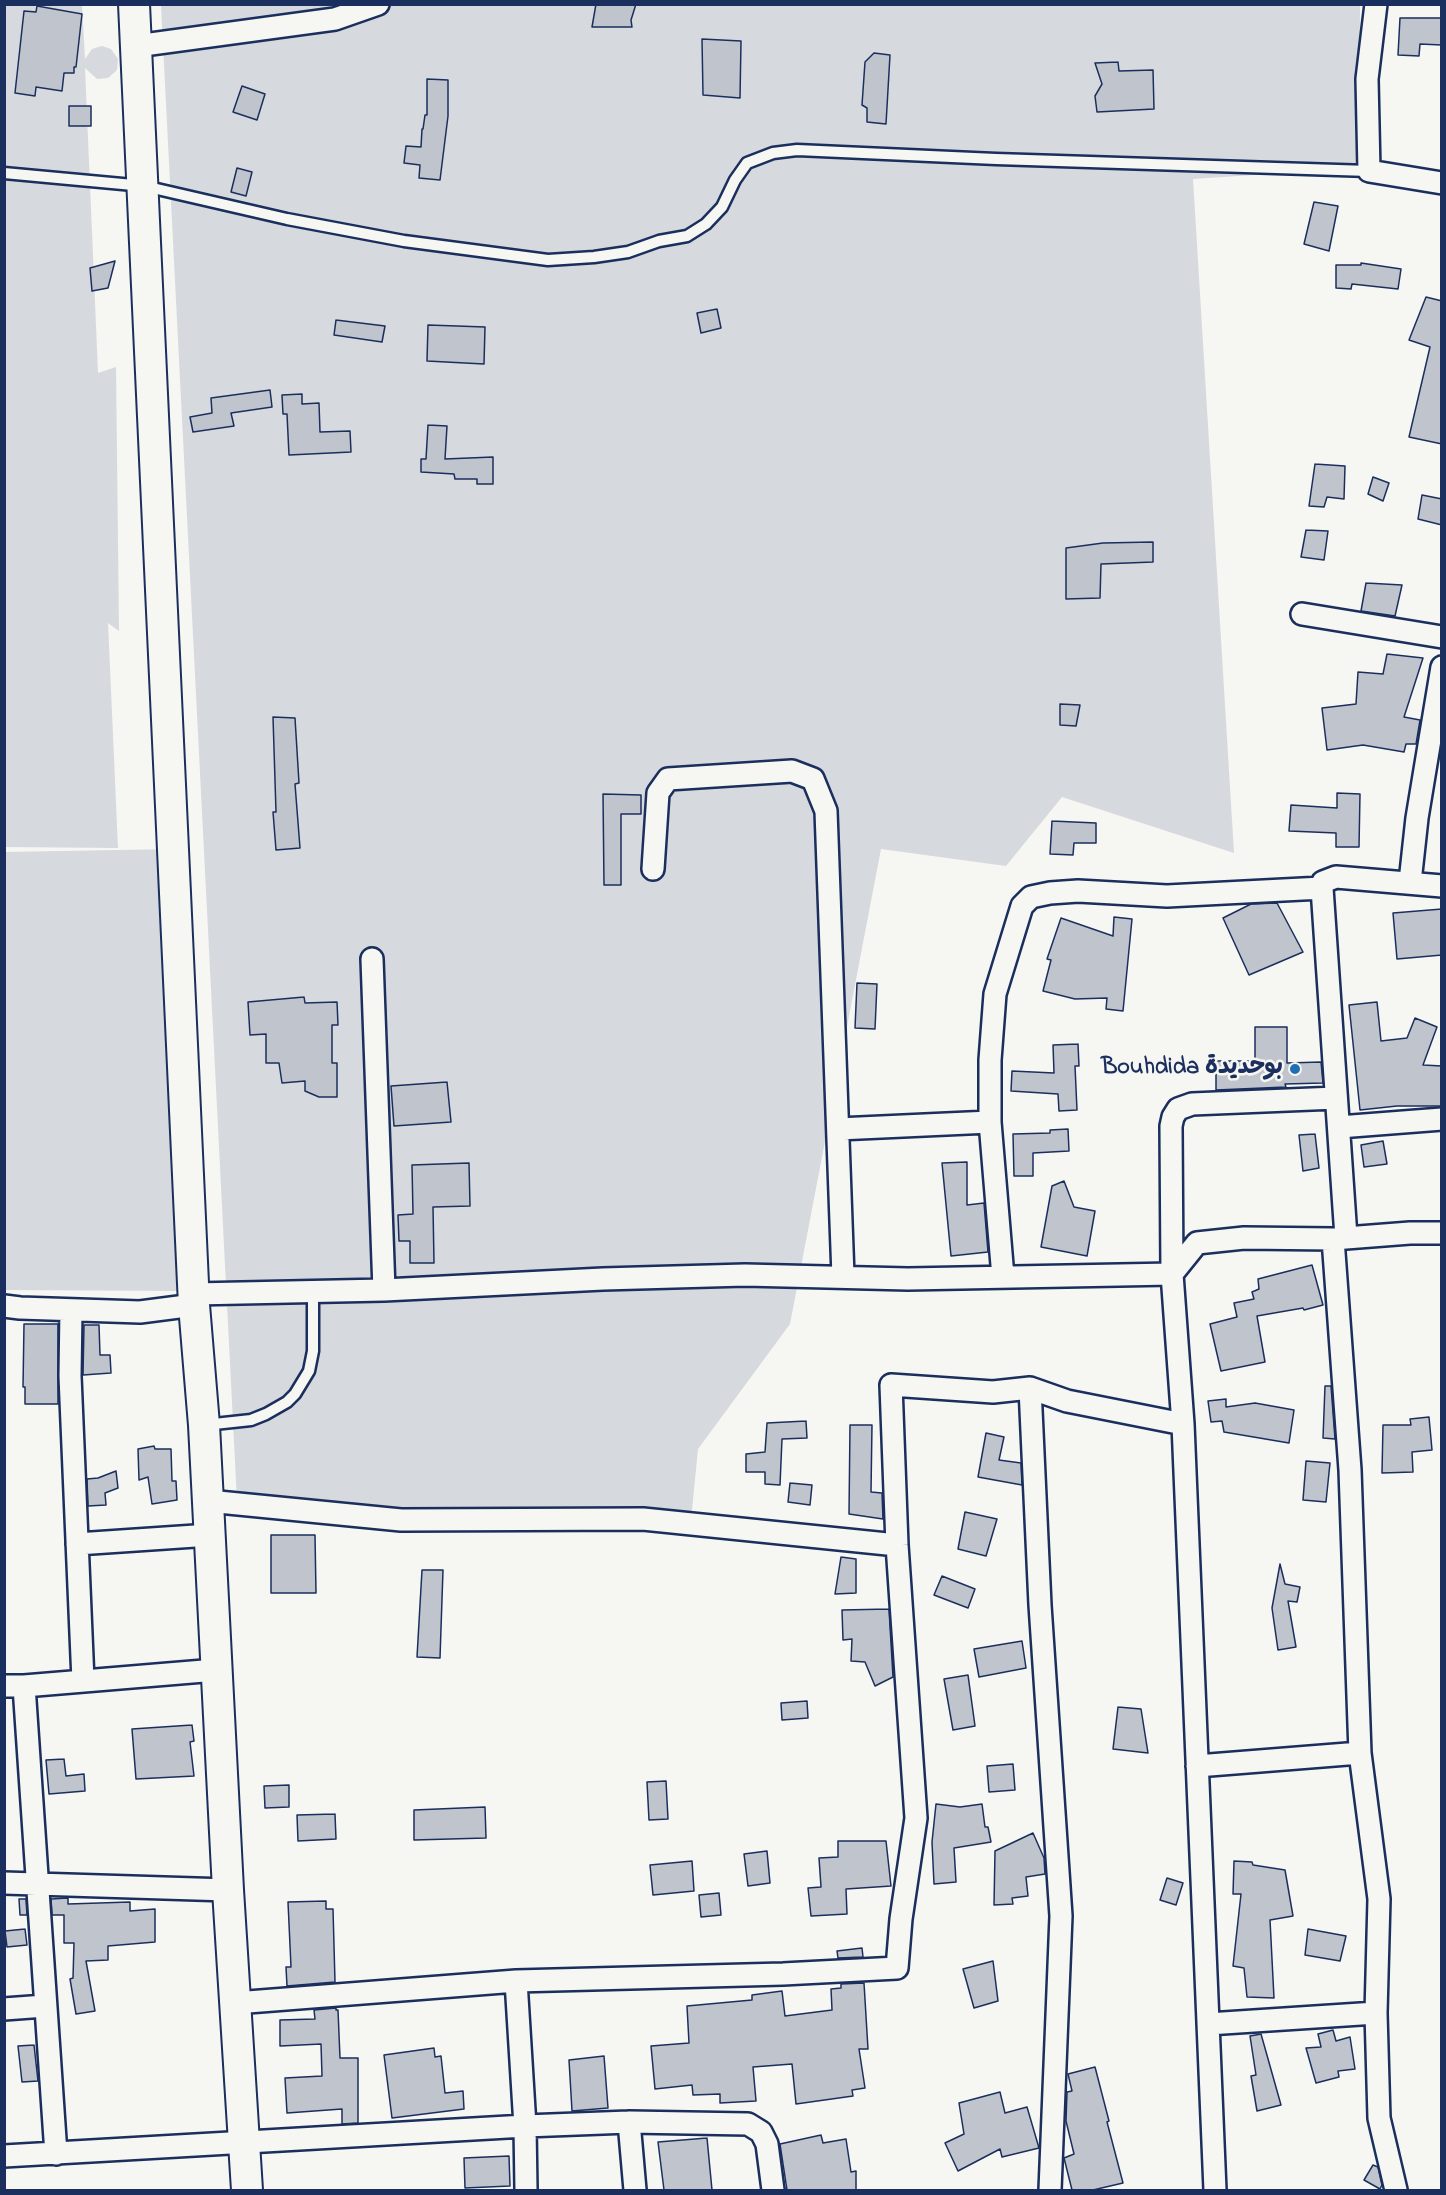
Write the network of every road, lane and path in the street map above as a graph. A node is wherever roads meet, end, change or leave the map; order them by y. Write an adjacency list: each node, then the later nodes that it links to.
1 (134, 4): 4 (street)
2 (378, 4): 4 (street)
3 (1376, 4): 5 (street)
4 (136, 46): 8 (street)
5 (1369, 171): 7 (street); 8 (lane)
6 (4, 173): 8 (lane)
7 (1442, 183)
8 (144, 186): 29 (street)
9 (1302, 614): 10 (street)
10 (1442, 637)
11 (1442, 667): 13 (street)
12 (653, 869): 21 (street)
13 (1410, 882): 14 (street); 15 (street)
14 (1442, 886)
15 (1322, 888): 17 (street); 19 (street)
16 (372, 959): 27 (street)
17 (1336, 1098): 20 (street); 24 (street)
18 (1442, 1119): 20 (street)
19 (990, 1122): 21 (street); 26 (street)
20 (1339, 1127): 23 (street)
21 (838, 1129): 25 (street)
22 (1442, 1233): 23 (street)
23 (1340, 1238): 24 (street); 42 (street)
24 (1172, 1274): 26 (street); 33 (street)
25 (843, 1276): 26 (street); 27 (street)
26 (1003, 1277)
27 (384, 1290): 28 (street)
28 (313, 1291): 29 (street); 34 (lane)
29 (194, 1300): 31 (street); 34 (street)
30 (4, 1306): 31 (street)
31 (71, 1310): 37 (street)
32 (1030, 1388): 33 (street); 38 (street); 62 (street)
33 (1183, 1424): 43 (street)
34 (204, 1425): 35 (street)
35 (208, 1501): 36 (street); 38 (street)
36 (210, 1535): 37 (street); 39 (street)
37 (77, 1544): 40 (street)
38 (897, 1545): 47 (street)
39 (216, 1670): 40 (street); 46 (street)
40 (83, 1681): 41 (street)
41 (14, 1686): 45 (street)
42 (1360, 1753): 43 (street); 51 (street)
43 (1197, 1766): 52 (street)
44 (4, 1883): 45 (street)
45 (37, 1883): 46 (street); 49 (street)
46 (228, 1890): 48 (street)
47 (516, 1981): 48 (street); 54 (street)
48 (235, 2003): 55 (street)
49 (45, 2006): 50 (street); 56 (street)
50 (4, 2009)
51 (1376, 2013): 52 (street); 64 (street)
52 (1208, 2024): 63 (street)
53 (629, 2122): 54 (street); 60 (street); 61 (street)
54 (525, 2126): 55 (street); 59 (street)
55 (245, 2142): 56 (street); 58 (street)
56 (56, 2154): 57 (street)
57 (4, 2156)
58 (247, 2190)
59 (526, 2190)
60 (635, 2190)
61 (773, 2190)
62 (1050, 2190)
63 (1215, 2190)
64 (1396, 2190)

